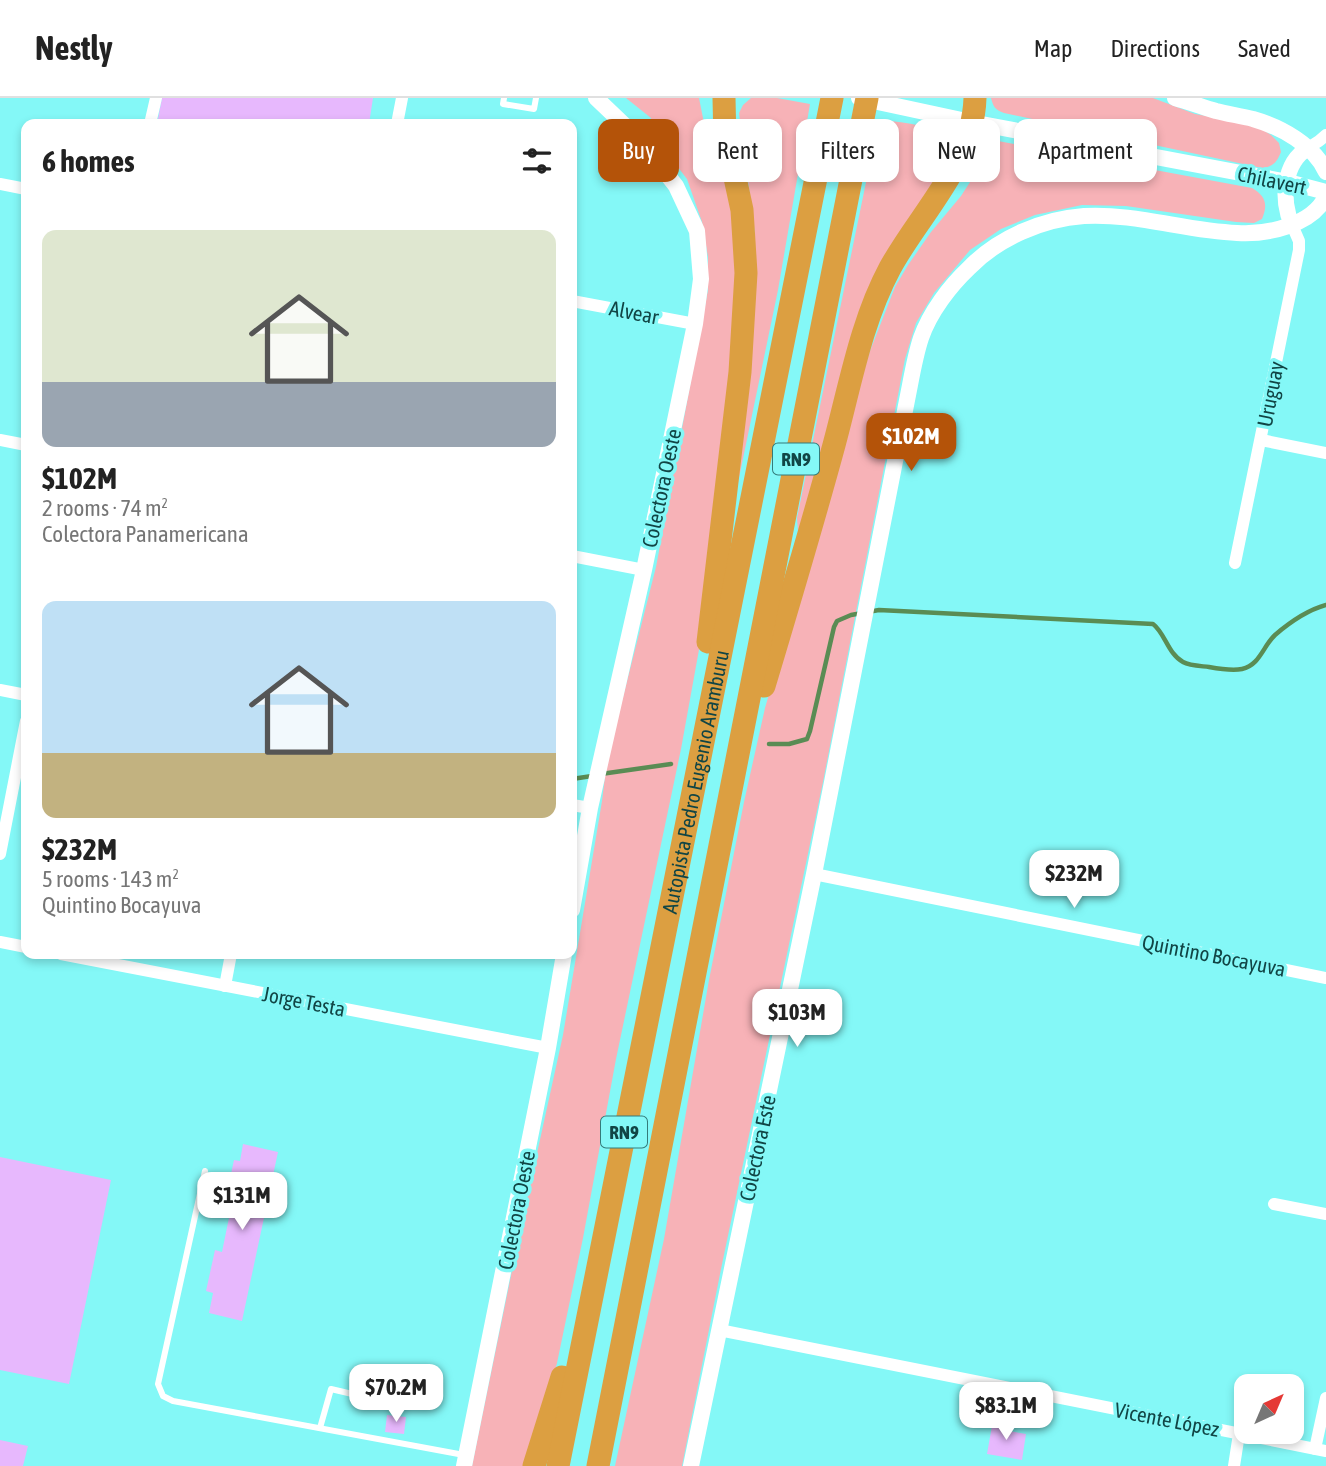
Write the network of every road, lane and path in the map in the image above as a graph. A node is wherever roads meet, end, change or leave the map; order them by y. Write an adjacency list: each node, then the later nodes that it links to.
1 (156, 98): 12 (street)
2 (402, 98): 13 (street)
3 (504, 98): 4 (lane)
4 (536, 98)
5 (596, 98): 27 (street, Colectora Oeste)
6 (724, 98): 38 (highway)
7 (832, 98): 38 (highway, Autopista Pedro Eugenio Aramburu / RN9)
8 (857, 98): 14 (street, Chilavert)
9 (867, 98): 41 (highway, Autopista Pedro Eugenio Aramburu / RN9)
10 (975, 98): 15 (highway)
11 (1175, 98): 18 (street)
12 (151, 119)
13 (398, 119)
14 (958, 119)
15 (972, 119)
16 (1000, 127): 21 (street, Chilavert)
17 (1326, 135): 18 (street)
18 (1308, 148): 19 (street); 21 (street)
19 (1326, 172)
20 (946, 182): 41 (highway)
21 (1288, 182): 24 (street, Chilavert); 25 (street)
22 (0, 184): 23 (street)
23 (21, 189)
24 (1326, 194): 25 (street)
25 (1292, 225): 29 (street, Uruguay); 43 (street, Colectora Este)
26 (577, 301): 27 (street, Alvear)
27 (695, 324): 34 (street, Colectora Oeste)
28 (0, 440): 30 (street)
29 (1261, 440): 31 (street); 33 (street, Uruguay)
30 (21, 444)
31 (1326, 453)
32 (577, 557): 34 (street)
33 (1235, 563)
34 (644, 570): 40 (street, Colectora Oeste)
35 (0, 690): 36 (street)
36 (21, 694)
37 (21, 746): 42 (street)
38 (691, 798): 53 (highway, Autopista Pedro Eugenio Aramburu / RN9)
39 (577, 806): 40 (street)
40 (590, 808): 44 (street, Colectora Oeste)
41 (724, 820): 57 (highway, Autopista Pedro Eugenio Aramburu / RN9)
42 (0, 853)
43 (814, 874): 50 (street, Quintino Bocayuva); 58 (street, Colectora Este)
44 (577, 882)
45 (0, 942): 46 (street)
46 (21, 946)
47 (87, 959): 51 (street, Jorge Testa)
48 (230, 959): 51 (street)
49 (564, 959): 52 (street, Colectora Oeste)
50 (1326, 978)
51 (225, 986): 52 (street, Jorge Testa)
52 (548, 1048): 66 (street, Colectora Oeste)
53 (625, 1126): 67 (highway); 68 (highway, Autopista Pedro Eugenio Aramburu / RN9)
54 (205, 1171): 61 (lane)
55 (1274, 1203): 56 (street)
56 (1326, 1214)
57 (627, 1322): 69 (highway, Autopista Pedro Eugenio Aramburu / RN9); 70 (highway)
58 (719, 1330): 62 (street, Vicente López); 71 (street, Colectora Este)
59 (434, 1382): 61 (lane)
60 (1326, 1398): 65 (street)
61 (320, 1428): 66 (lane)
62 (1234, 1433)
63 (1237, 1444): 72 (street)
64 (1290, 1444): 65 (street, Vicente López)
65 (1321, 1450)
66 (465, 1461)
67 (534, 1466)
68 (558, 1466)
69 (598, 1466)
70 (606, 1466)
71 (691, 1466)
72 (1234, 1466)

